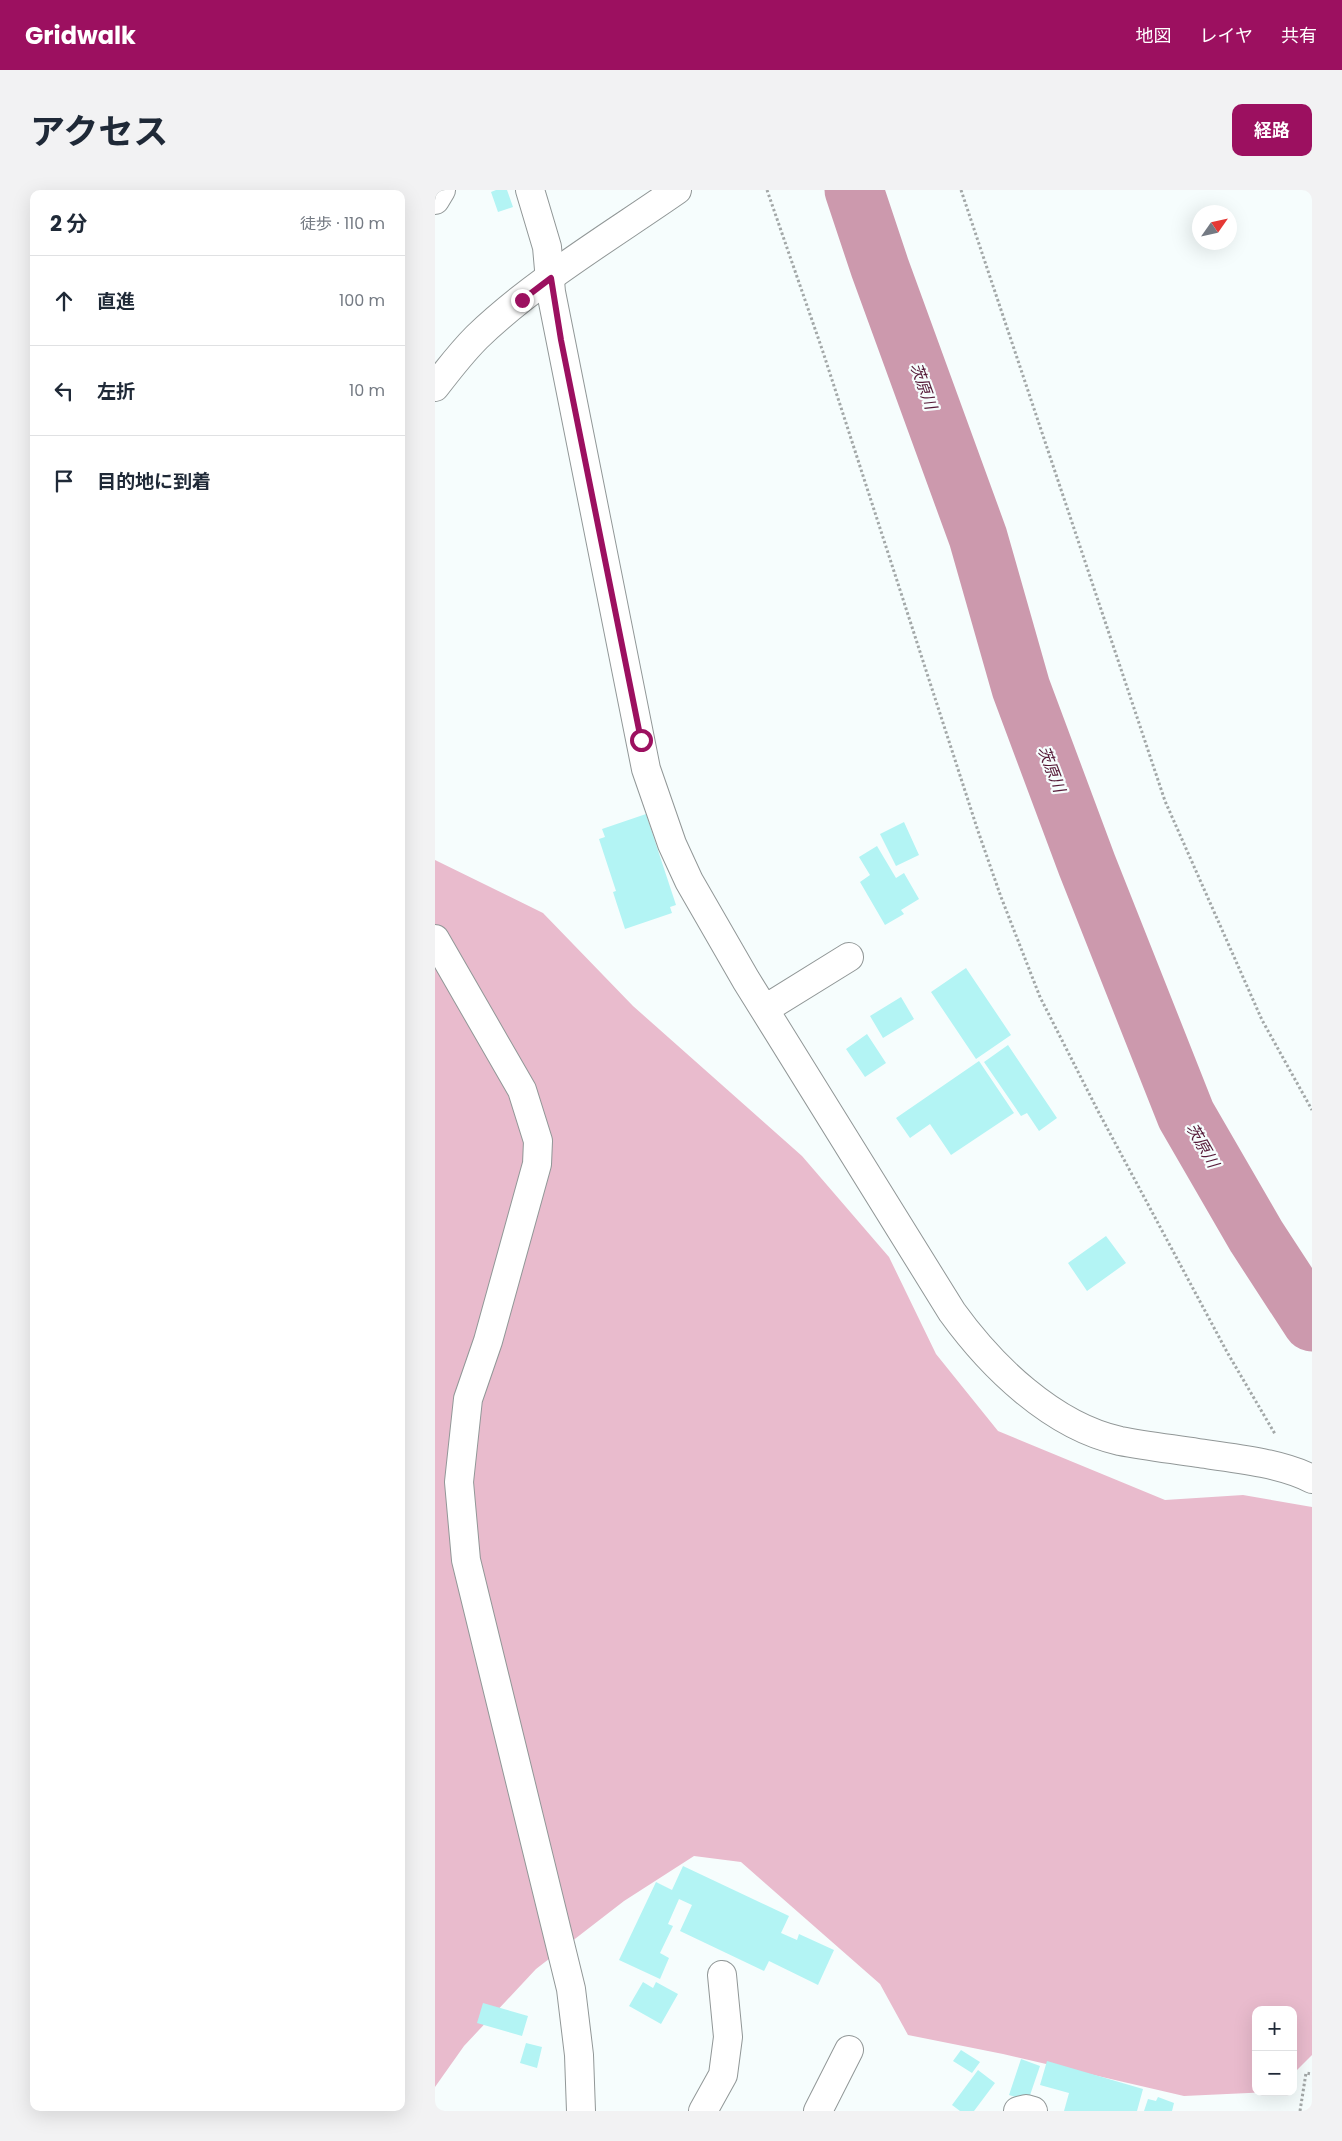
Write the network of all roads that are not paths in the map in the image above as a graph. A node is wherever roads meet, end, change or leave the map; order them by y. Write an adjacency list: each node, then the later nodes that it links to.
1 (441, 190): 4 (street)
2 (530, 190): 5 (street)
3 (677, 190): 5 (street)
4 (435, 200)
5 (551, 278): 6 (street); 9 (street)
6 (435, 387)
7 (435, 939): 13 (street)
8 (849, 956): 9 (street)
9 (765, 1009): 10 (street)
10 (1302, 1475)
11 (723, 1975): 14 (street)
12 (849, 2050): 15 (street)
13 (581, 2111)
14 (703, 2111)
15 (818, 2111)
16 (1018, 2111): 17 (street)
17 (1033, 2111)

